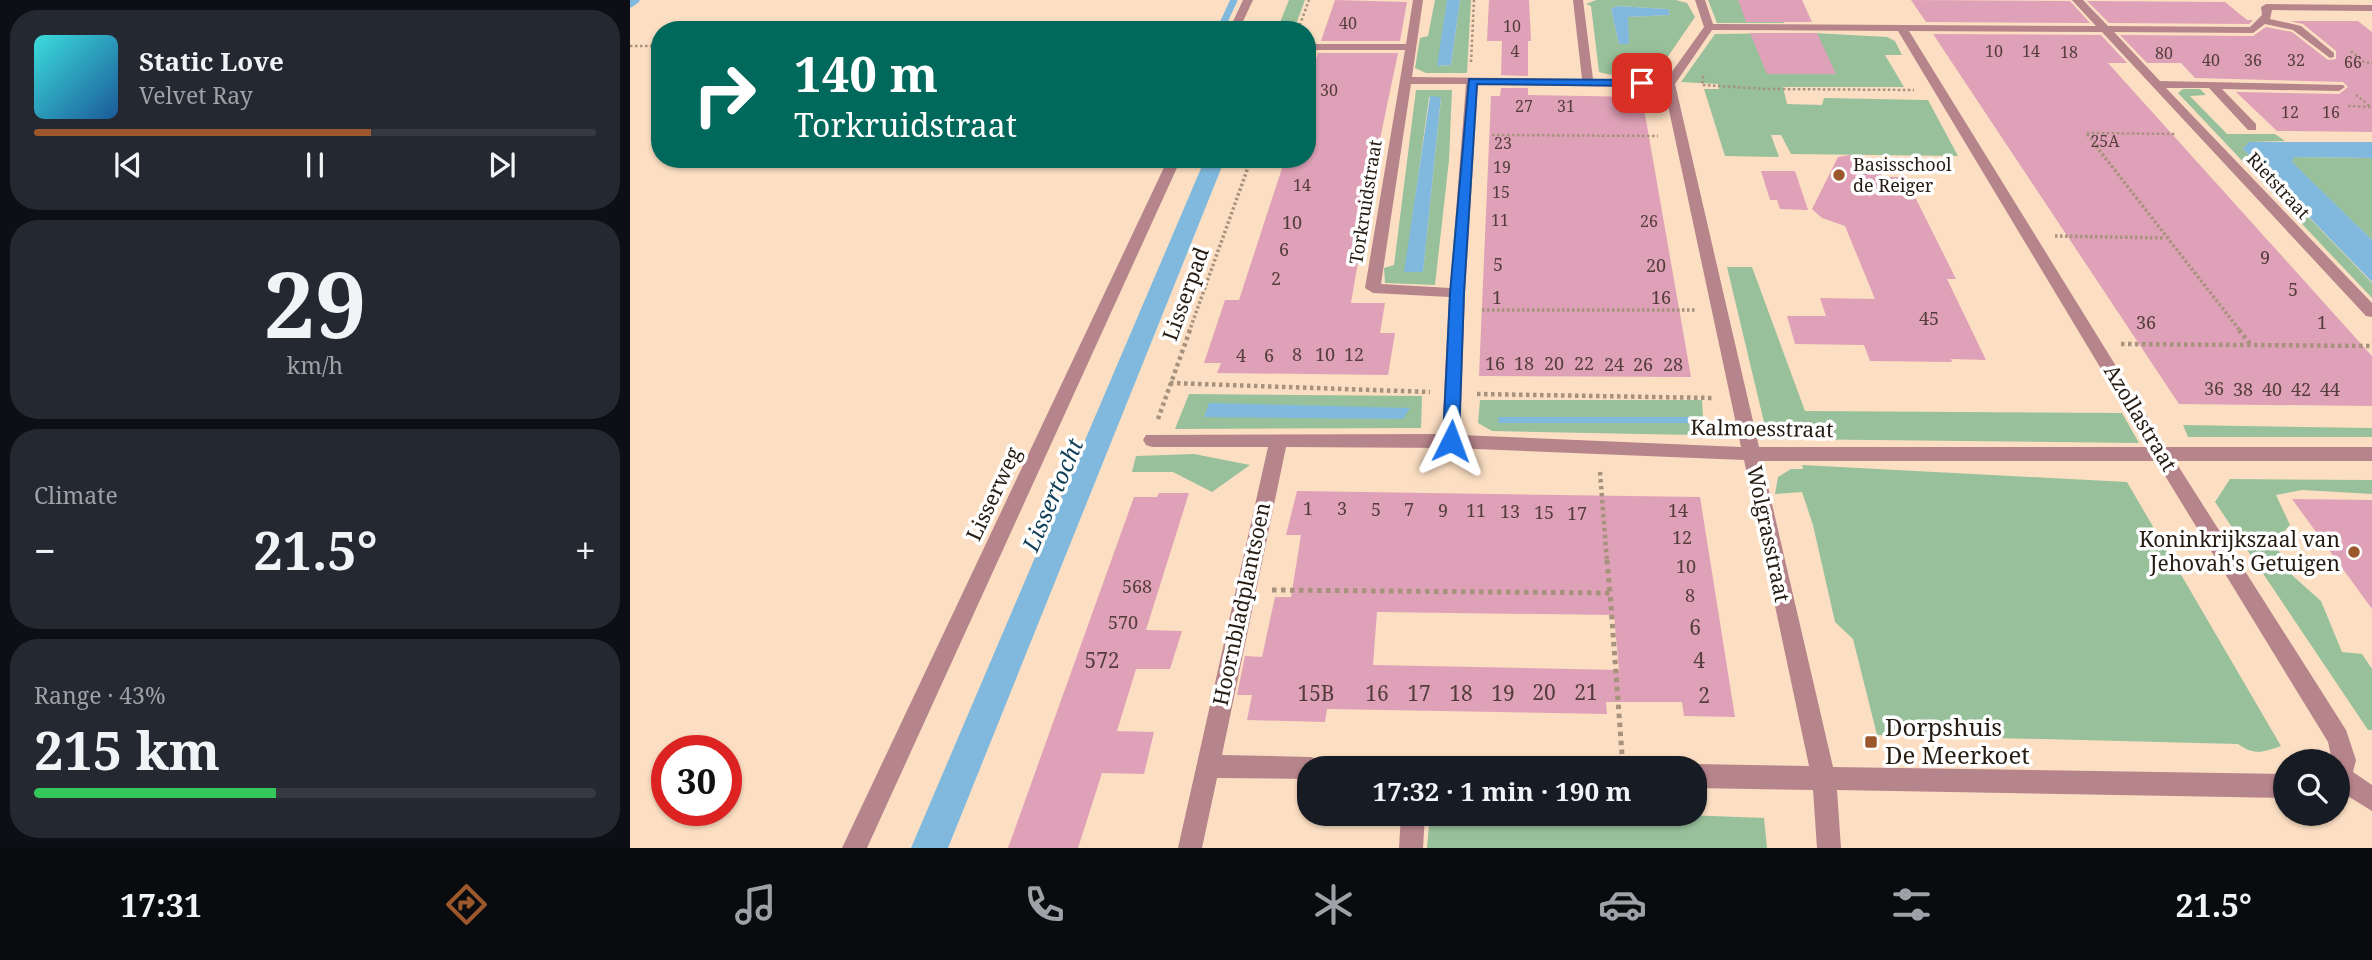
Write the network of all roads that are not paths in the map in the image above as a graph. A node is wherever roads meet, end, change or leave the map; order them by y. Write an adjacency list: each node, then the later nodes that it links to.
1 (1248, 0): 9 (street)
2 (1418, 0): 14 (street, Torkruidstraat)
3 (1578, 0): 18 (street)
4 (1700, 0): 10 (street)
5 (2077, 0): 12 (street, Rietstraat)
6 (2262, 4): 7 (street); 8 (street)
7 (2372, 8)
8 (2263, 20): 12 (street); 15 (street)
9 (1238, 21)
10 (1709, 27): 11 (street); 19 (street)
11 (1902, 29): 12 (street); 30 (street, Azollastraat)
12 (2105, 30): 20 (street, Rietstraat)
13 (1316, 47): 14 (street)
14 (1411, 47): 16 (street, Torkruidstraat)
15 (2330, 55)
16 (1406, 80): 17 (street); 25 (street, Torkruidstraat)
17 (1471, 81): 18 (street); 25 (street)
18 (1588, 82): 19 (street)
19 (1668, 83): 31 (street, Wolgrasstraat)
20 (2159, 84): 21 (street); 26 (street, Rietstraat)
21 (2211, 84): 22 (street); 23 (street, Rietstraat)
22 (2339, 87)
23 (2252, 127)
24 (1171, 168): 42 (street, Lisserweg)
25 (1457, 293): 28 (street)
26 (2372, 312)
27 (1152, 440): 29 (street, Kalmoesstraat)
28 (1451, 441): 29 (street, Kalmoesstraat); 31 (street, Kalmoesstraat)
29 (1278, 442): 34 (street, Hoornbladplantsoen)
30 (2160, 452): 31 (street, Kalmoesstraat); 32 (street, Kalmoesstraat); 33 (street, Azollastraat)
31 (1751, 454): 37 (street, Wolgrasstraat)
32 (2372, 454)
33 (2342, 749)
34 (1207, 766): 35 (street); 43 (street, Hoornbladplantsoen)
35 (1297, 768)
36 (1707, 776): 37 (street)
37 (1824, 779): 39 (street); 45 (street, Wolgrasstraat)
38 (2350, 785): 40 (street, Azollastraat)
39 (2273, 786)
40 (2372, 799)
41 (1412, 826): 44 (street)
42 (854, 848)
43 (1190, 848)
44 (1411, 848)
45 (1829, 848)

